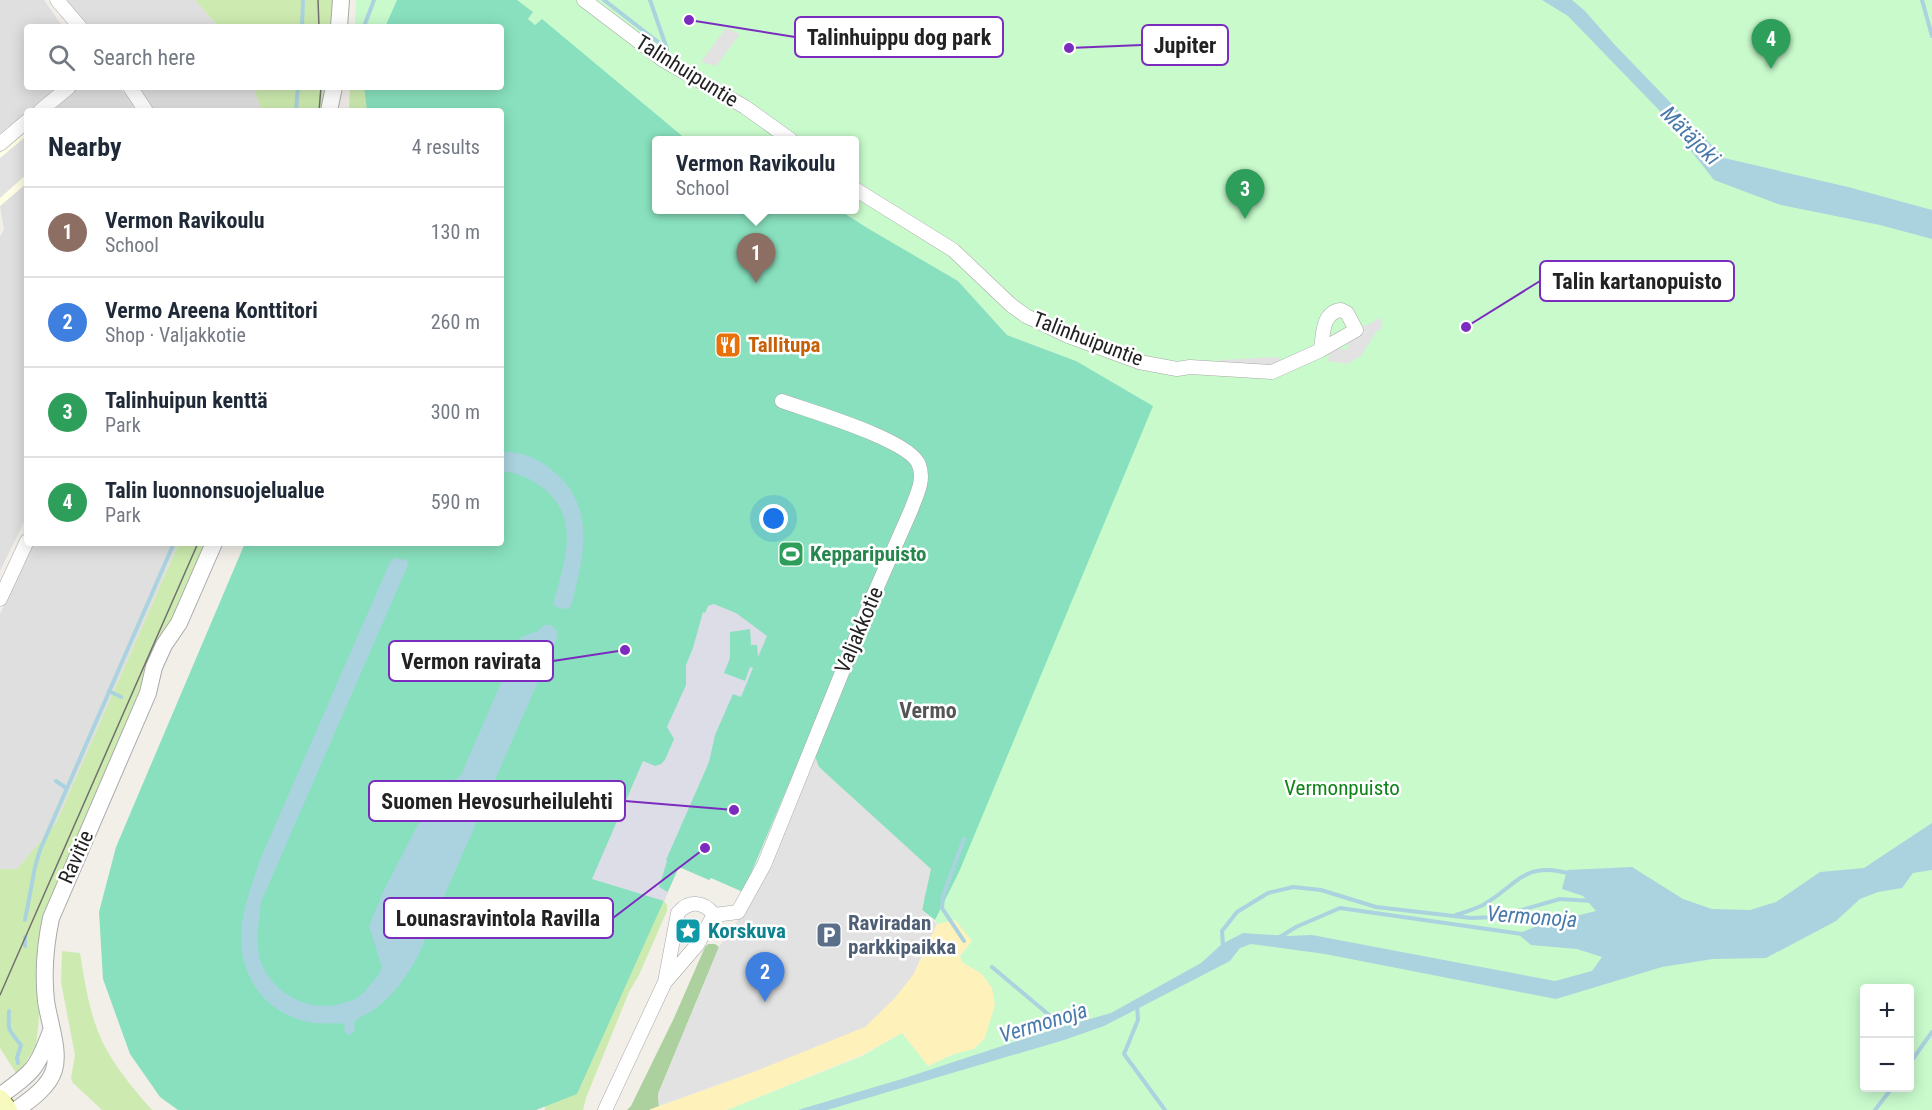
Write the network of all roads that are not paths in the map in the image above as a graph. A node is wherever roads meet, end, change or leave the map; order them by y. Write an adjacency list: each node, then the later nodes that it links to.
1 (57, 0): 4 (street)
2 (341, 0): 5 (street)
3 (584, 0): 15 (street, Talinhuipuntie)
4 (77, 24)
5 (339, 24)
6 (65, 90): 10 (street)
7 (132, 90): 11 (street)
8 (334, 90): 12 (street)
9 (335, 90): 13 (street)
10 (44, 108)
11 (144, 108)
12 (329, 108)
13 (338, 108)
14 (24, 124): 16 (street)
15 (784, 136)
16 (0, 144)
17 (859, 191): 18 (street, Talinhuipuntie)
18 (1320, 350)
19 (782, 401): 25 (street, Valjakkotie)
20 (25, 546): 23 (street)
21 (213, 546): 27 (street, Ravitie)
22 (0, 564): 23 (street)
23 (14, 570): 24 (street)
24 (0, 599)
25 (714, 915): 26 (street); 26 (street)
26 (665, 982): 31 (street)
27 (51, 1031): 28 (street); 30 (street, Ravitie)
28 (0, 1098): 29 (main road)
29 (8, 1110)
30 (16, 1110)
31 (605, 1110)

